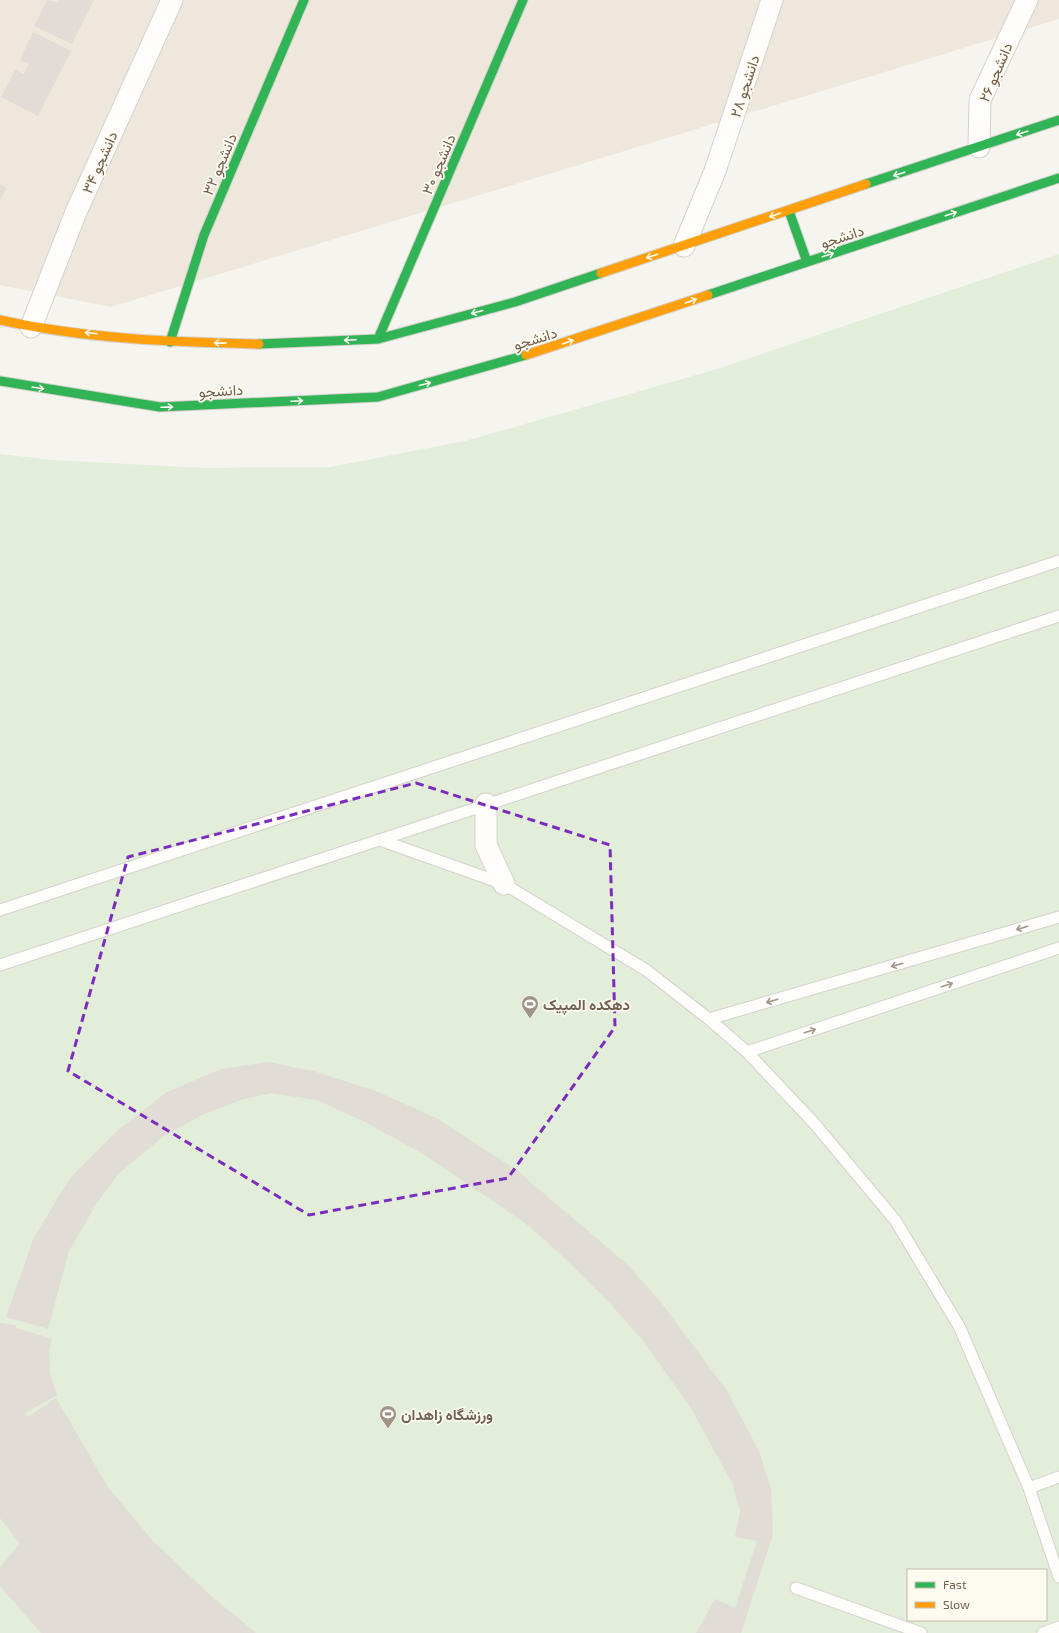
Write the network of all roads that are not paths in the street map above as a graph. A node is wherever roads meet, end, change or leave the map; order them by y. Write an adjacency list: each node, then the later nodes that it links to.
1 (172, 0): 13 (street, دانشجو ۳۴)
2 (304, 0): 15 (main road, دانشجو ۳۲)
3 (522, 0): 14 (main road, دانشجو ۳۰)
4 (772, 0): 10 (street, دانشجو ۲۸)
5 (1027, 0): 7 (street, دانشجو ۲۶)
6 (1059, 120): 7 (main road, one-way to 7)
7 (979, 147): 9 (main road, one-way to 9)
8 (1059, 178): 11 (main road, دانشجو, one-way to 8)
9 (789, 210): 10 (main road, one-way to 10); 11 (main road)
10 (684, 246): 14 (main road, one-way to 14)
11 (807, 262): 16 (main road, دانشجو, one-way to 11)
12 (0, 320): 13 (main road)
13 (31, 327): 15 (main road, one-way to 13)
14 (378, 339): 15 (main road, one-way to 15)
15 (170, 342)
16 (0, 381)
17 (1059, 561): 22 (lane)
18 (1059, 616): 19 (lane)
19 (486, 804): 20 (lane); 21 (street)
20 (380, 840): 21 (lane); 25 (lane)
21 (504, 884): 26 (lane)
22 (0, 910)
23 (1059, 917): 26 (lane, one-way to 26)
24 (1059, 948): 27 (lane, one-way to 24)
25 (0, 965)
26 (709, 1019): 27 (lane)
27 (747, 1052): 29 (lane)
28 (1059, 1477): 29 (lane)
29 (1030, 1488): 30 (lane)
30 (1059, 1577)
31 (796, 1588): 33 (lane)
32 (1059, 1627): 34 (lane)
33 (921, 1633)
34 (1043, 1633)

